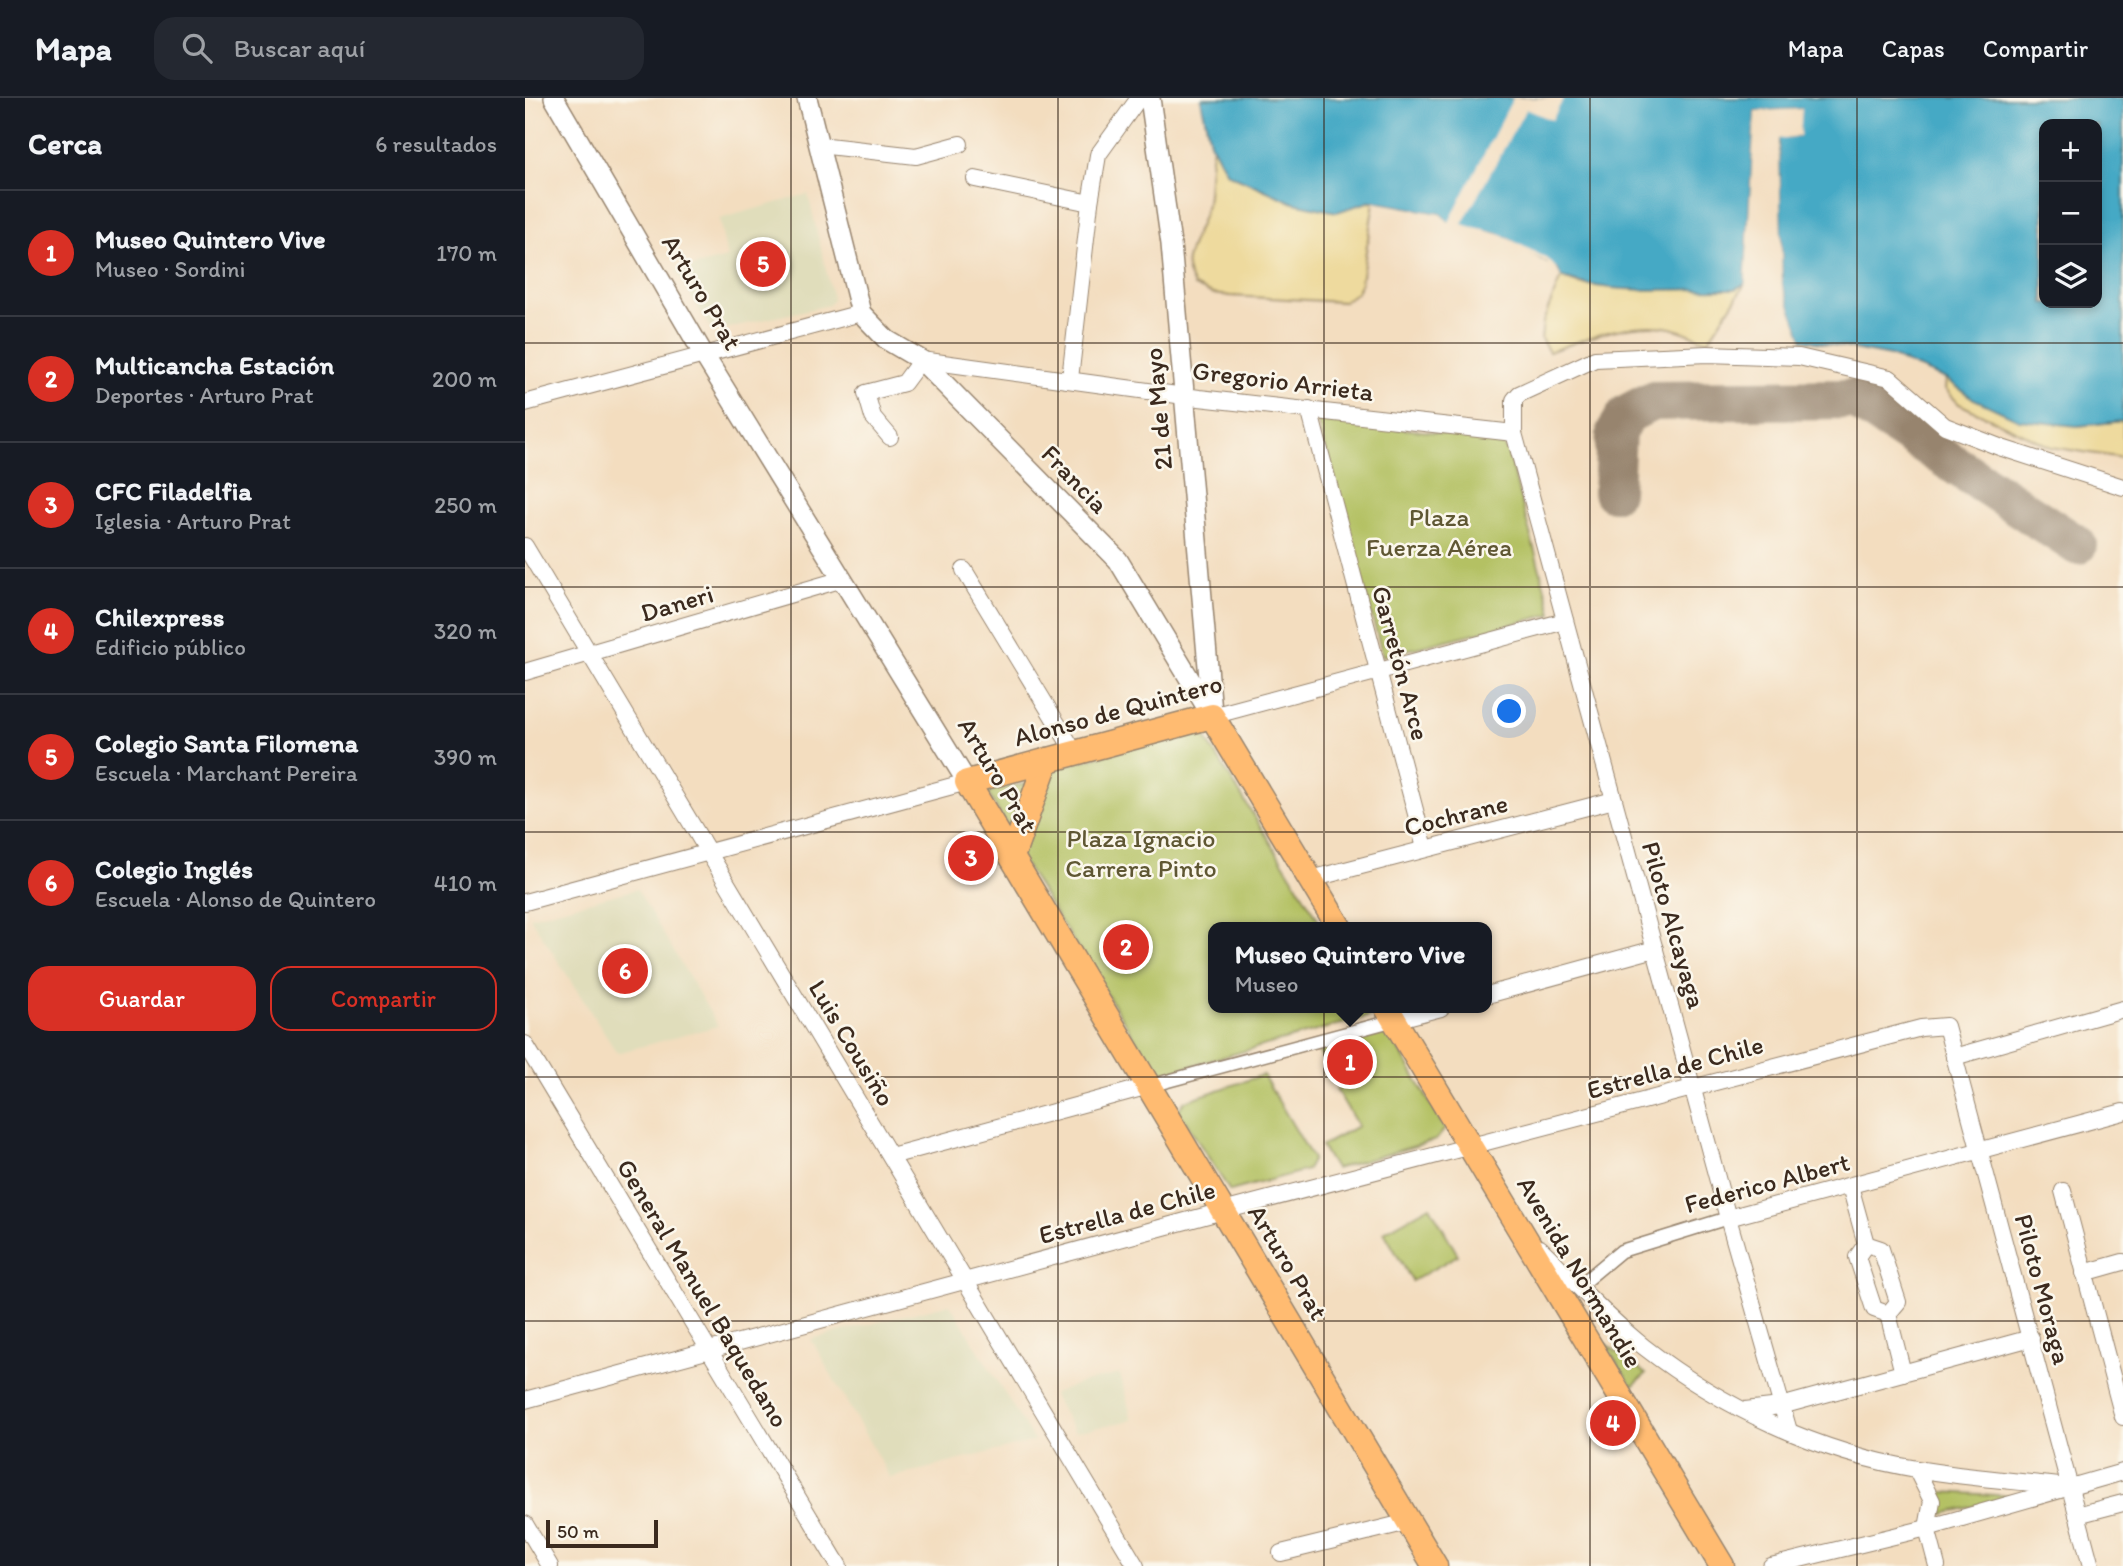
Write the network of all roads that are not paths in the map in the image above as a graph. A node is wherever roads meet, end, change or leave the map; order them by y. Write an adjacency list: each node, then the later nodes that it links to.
1 (554, 98): 10 (street, Arturo Prat)
2 (807, 98): 6 (street)
3 (1139, 98): 8 (street)
4 (1150, 98): 13 (street, 21 de Mayo)
5 (960, 144): 6 (street)
6 (819, 145): 9 (street)
7 (975, 179): 8 (street)
8 (1090, 203): 12 (street)
9 (861, 313): 10 (street); 11 (street, Francia)
10 (704, 355): 14 (street); 21 (street, Arturo Prat)
11 (921, 360): 12 (street, Gregorio Arrieta); 17 (street); 26 (street, Francia)
12 (1069, 379): 13 (street, Gregorio Arrieta)
13 (1183, 394): 15 (street, Gregorio Arrieta); 26 (street, 21 de Mayo)
14 (525, 403)
15 (1309, 409): 16 (street, Gregorio Arrieta); 24 (street, Garretón Arce)
16 (1514, 433): 18 (street, Piloto Alcayaga); 22 (street, Piloto Alcayaga)
17 (890, 437)
18 (2123, 487)
19 (525, 547): 23 (street, Luis Cousiño)
20 (964, 570): 27 (street)
21 (843, 579): 23 (street, Daneri); 29 (street, Arturo Prat)
22 (1565, 621): 24 (street, Alonso de Quintero); 30 (street, Piloto Alcayaga)
23 (590, 654): 25 (street, Daneri); 32 (street, Luis Cousiño)
24 (1378, 671): 26 (street, Alonso de Quintero); 31 (street, Garretón Arce)
25 (525, 672)
26 (1212, 716): 27 (main road, Alonso de Quintero); 34 (main road)
27 (1075, 753): 28 (main road, Alonso de Quintero)
28 (1047, 760): 29 (main road, Alonso de Quintero); 33 (main road)
29 (967, 782): 32 (street, Alonso de Quintero); 33 (main road, Arturo Prat)
30 (1614, 800): 31 (street, Cochrane); 37 (street, Piloto Alcayaga)
31 (1425, 848): 34 (street, Cochrane)
32 (709, 852): 35 (street, Alonso de Quintero); 49 (street, Luis Cousiño)
33 (1012, 857): 44 (main road, Arturo Prat)
34 (1311, 880): 36 (main road)
35 (525, 902)
36 (1336, 922)
37 (1655, 948): 38 (street); 45 (street, Piloto Alcayaga)
38 (1492, 993)
39 (2123, 1009): 43 (street)
40 (1391, 1014): 44 (street); 47 (main road, Avenida Normandie)
41 (1946, 1026): 43 (street, Piloto Moraga); 45 (street, Estrella de Chile)
42 (525, 1044): 62 (street, General Manuel Baquedano)
43 (1954, 1057): 48 (street, Piloto Moraga)
44 (1149, 1086): 49 (street); 52 (main road, Arturo Prat)
45 (1693, 1087): 47 (street, Estrella de Chile); 53 (street, Piloto Alcayaga)
46 (2123, 1112): 48 (street, Federico Albert)
47 (1471, 1147): 52 (street, Estrella de Chile); 54 (main road, Avenida Normandie)
48 (1979, 1151): 50 (street, Federico Albert); 61 (street, Piloto Moraga)
49 (891, 1156): 58 (street, Luis Cousiño)
50 (1850, 1185): 53 (street, Federico Albert); 55 (street)
51 (2063, 1191): 57 (street)
52 (1223, 1211): 58 (street, Estrella de Chile); 74 (main road, Arturo Prat)
53 (1728, 1218): 59 (street, Federico Albert); 65 (street, Piloto Alcayaga)
54 (1520, 1229): 59 (street); 82 (main road, Avenida Normandie)
55 (1866, 1244): 60 (street); 60 (street)
56 (2123, 1262): 57 (street)
57 (2084, 1273): 67 (street)
58 (966, 1281): 62 (street, Estrella de Chile); 80 (street, Luis Cousiño)
59 (1579, 1286): 66 (street)
60 (1888, 1314): 63 (street)
61 (2031, 1338): 63 (street); 71 (street, Piloto Moraga)
62 (709, 1350): 64 (street, Estrella de Chile); 79 (street, General Manuel Baquedano)
63 (1903, 1373): 65 (street)
64 (525, 1400)
65 (1781, 1406): 66 (street); 68 (street, Piloto Alcayaga)
66 (1744, 1410): 68 (street)
67 (2123, 1415)
68 (1789, 1431): 69 (street)
69 (1916, 1469): 71 (street); 76 (street)
70 (2123, 1472): 71 (street)
71 (2070, 1487): 73 (street, Piloto Moraga); 76 (street)
72 (2123, 1503): 73 (street)
73 (2077, 1515): 85 (street, Piloto Moraga)
74 (1408, 1522): 77 (street); 81 (main road, Arturo Prat)
75 (525, 1524): 78 (street)
76 (1927, 1528): 83 (street); 84 (street)
77 (1281, 1553)
78 (550, 1566)
79 (839, 1566)
80 (1136, 1566)
81 (1434, 1566)
82 (1722, 1566)
83 (1771, 1566)
84 (1937, 1566)
85 (2091, 1566)

